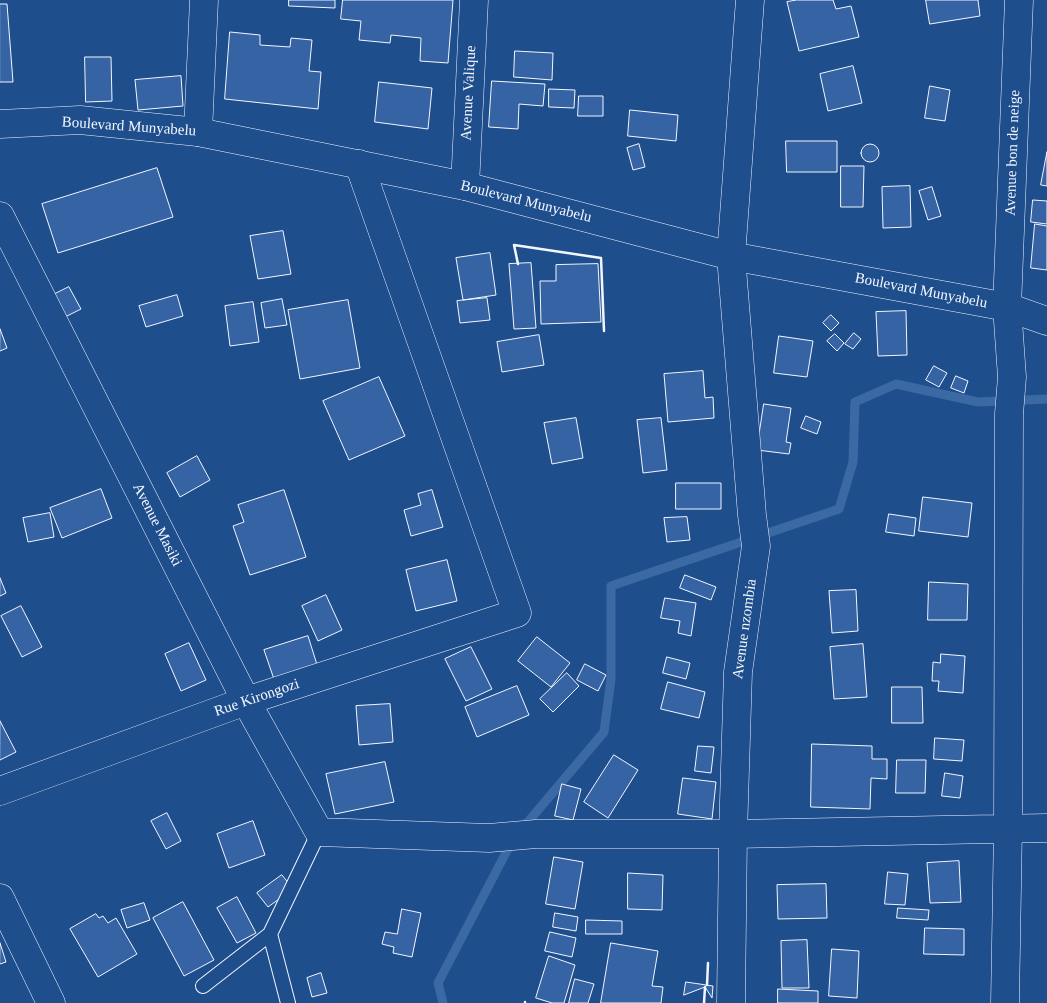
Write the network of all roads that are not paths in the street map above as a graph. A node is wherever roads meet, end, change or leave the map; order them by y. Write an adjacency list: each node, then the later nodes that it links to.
1 (204, 0): 6 (street)
2 (474, 0): 8 (street, Avenue Valique)
3 (750, 0): 10 (street, Avenue nzombia)
4 (1019, 0): 11 (street, Avenue bon de neige)
5 (0, 124): 6 (street, Boulevard Munyabelu)
6 (198, 132): 7 (street, Boulevard Munyabelu)
7 (359, 164): 8 (street, Boulevard Munyabelu); 13 (street, Rue Kirongozi)
8 (465, 186): 10 (street, Boulevard Munyabelu)
9 (0, 216): 13 (street, Avenue Masiki)
10 (731, 256): 11 (street, Boulevard Munyabelu); 18 (street, Avenue nzombia)
11 (1007, 307): 12 (street, Boulevard Munyabelu); 15 (street, Avenue bon de neige)
12 (1047, 321)
13 (246, 701): 14 (street, Rue Kirongozi); 17 (street, Avenue Masiki)
14 (0, 792)
15 (1008, 828): 16 (street); 18 (street); 25 (street, Avenue bon de neige)
16 (1047, 828)
17 (319, 832): 18 (street); 20 (lane)
18 (733, 834): 24 (street, Avenue nzombia)
19 (0, 898): 22 (street)
20 (270, 934): 21 (lane); 23 (lane)
21 (203, 986)
22 (51, 1003)
23 (288, 1003)
24 (731, 1003)
25 (1005, 1003)

